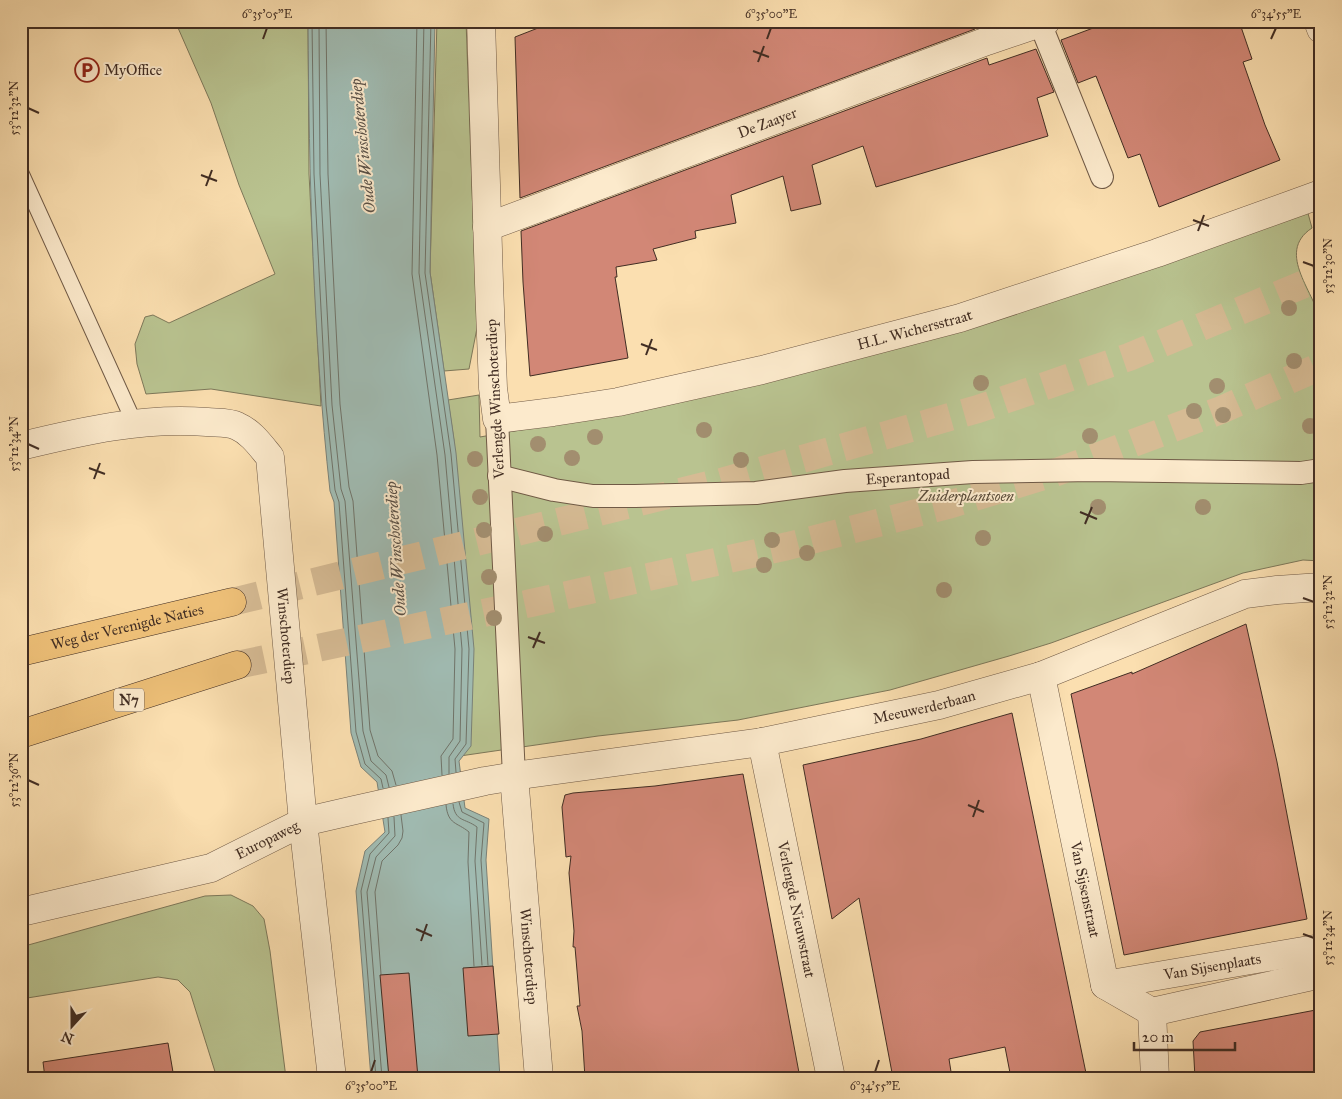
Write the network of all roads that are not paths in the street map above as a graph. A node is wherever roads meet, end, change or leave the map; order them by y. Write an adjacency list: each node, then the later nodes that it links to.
1 (1318, 21): 4 (street)
2 (483, 22): 8 (street, Verlengde Winschoterdiep)
3 (1043, 22): 6 (street); 8 (street, De Zaayer)
4 (1321, 30)
5 (21, 173): 10 (lane)
6 (1102, 177)
7 (1321, 194): 9 (street, H.L. Wichersstraat)
8 (487, 228): 9 (street, Verlengde Winschoterdiep)
9 (497, 419): 13 (street, Verlengde Winschoterdiep)
10 (134, 422): 11 (street, Winschoterdiep); 22 (street, Winschoterdiep)
11 (21, 446)
12 (1321, 470): 13 (street, Esperantopad)
13 (499, 476): 21 (street, Verlengde Winschoterdiep)
14 (1321, 587): 17 (street, Meeuwerderbaan)
15 (232, 602): 16 (highway, Weg der Verenigde Naties)
16 (21, 652)
17 (1042, 676): 20 (street, Meeuwerderbaan); 26 (street, Van Sijsenstraat)
18 (21, 717): 19 (highway, N7)
19 (21, 734)
20 (762, 742): 21 (street, Meeuwerderbaan); 30 (street, Verlengde Nieuwstraat)
21 (514, 776): 22 (street, Europaweg); 29 (street, Winschoterdiep)
22 (303, 822): 23 (street, Europaweg); 28 (street, Winschoterdiep)
23 (21, 912)
24 (1321, 948): 26 (street, Van Sijsenplaats)
25 (1321, 974): 27 (street, Van Sijsenplaats)
26 (1105, 985): 27 (street)
27 (1152, 1012): 31 (street)
28 (332, 1078)
29 (539, 1078)
30 (832, 1078)
31 (1156, 1078)

